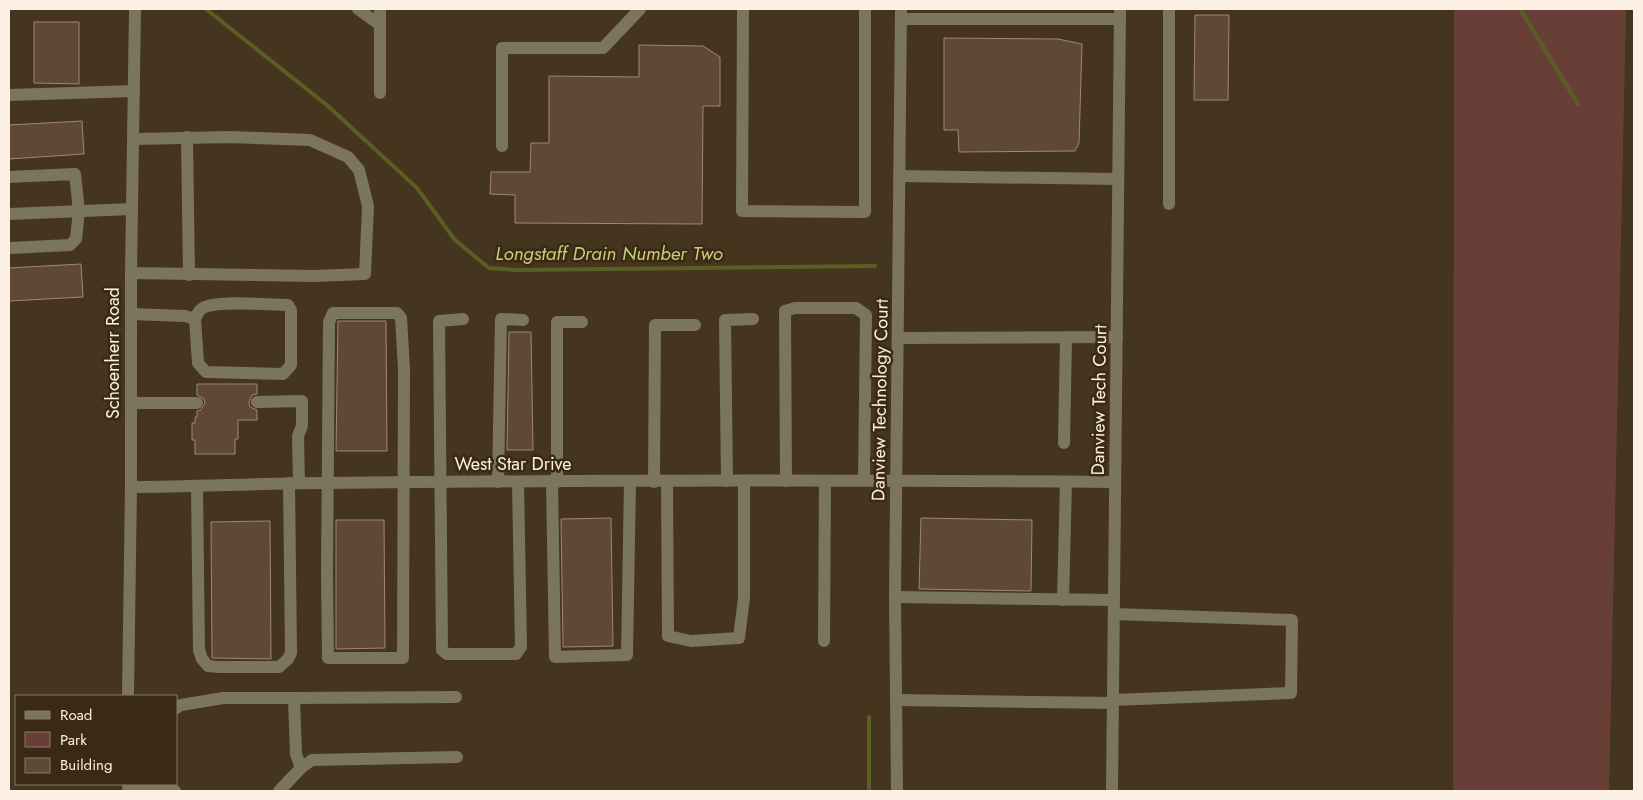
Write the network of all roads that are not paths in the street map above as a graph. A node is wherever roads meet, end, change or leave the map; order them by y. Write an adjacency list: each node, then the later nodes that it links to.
1 (135, 9): 11 (street, Schoenherr Road)
2 (358, 9): 10 (street)
3 (380, 9): 10 (street)
4 (640, 9): 16 (street)
5 (743, 9): 6 (street)
6 (865, 9)
7 (1169, 9): 20 (street)
8 (901, 14): 9 (street); 17 (street, Danview Technology Court)
9 (1120, 14): 19 (street, Danview Tech Court)
10 (380, 25): 12 (street)
11 (134, 91): 13 (street); 15 (street, Schoenherr Road)
12 (380, 93)
13 (9, 95)
14 (187, 137): 15 (street); 26 (street); 26 (street)
15 (134, 139): 21 (street, Schoenherr Road)
16 (502, 146)
17 (899, 176): 19 (street); 36 (street, Danview Technology Court)
18 (9, 178): 22 (street)
19 (1118, 179): 35 (street, Danview Tech Court)
20 (1169, 204)
21 (132, 209): 22 (street); 25 (street, Schoenherr Road)
22 (79, 211): 23 (street); 24 (street)
23 (9, 214)
24 (9, 248)
25 (131, 273): 26 (street); 27 (street, Schoenherr Road)
26 (189, 275)
27 (131, 314): 28 (street); 38 (street, Schoenherr Road)
28 (195, 319): 28 (street)
29 (464, 319): 49 (street)
30 (753, 319): 41 (street)
31 (523, 320): 50 (street)
32 (582, 322): 52 (street)
33 (695, 325): 54 (street)
34 (1066, 337): 35 (street); 36 (street); 40 (street)
35 (1117, 337): 57 (street, Danview Tech Court)
36 (898, 338): 46 (street, Danview Technology Court)
37 (257, 402): 58 (street)
38 (131, 403): 39 (street); 59 (street, Schoenherr Road)
39 (197, 403)
40 (1064, 443)
41 (726, 481): 42 (street, West Star Drive); 55 (street, West Star Drive)
42 (744, 481): 43 (street, West Star Drive); 55 (street)
43 (786, 481): 44 (street, West Star Drive); 45 (street)
44 (825, 481): 45 (street, West Star Drive); 65 (street)
45 (864, 481): 46 (street, West Star Drive)
46 (896, 481): 56 (street, West Star Drive); 61 (street, Danview Technology Court)
47 (327, 482): 48 (street, West Star Drive); 48 (street); 48 (street); 58 (street, West Star Drive)
48 (402, 482): 49 (street, West Star Drive)
49 (442, 482): 50 (street, West Star Drive); 51 (street)
50 (498, 482): 51 (street, West Star Drive)
51 (518, 482): 52 (street, West Star Drive)
52 (554, 482): 53 (street, West Star Drive); 53 (street)
53 (630, 482): 54 (street, West Star Drive)
54 (654, 482): 55 (street, West Star Drive)
55 (667, 482)
56 (1066, 482): 57 (street, West Star Drive); 62 (street)
57 (1115, 482): 63 (street, Danview Tech Court)
58 (294, 483): 60 (street, West Star Drive); 60 (street)
59 (131, 487): 60 (street, West Star Drive); 66 (street, Schoenherr Road)
60 (197, 487)
61 (895, 597): 62 (street); 69 (street, Danview Technology Court)
62 (1063, 600): 63 (street)
63 (1114, 600): 64 (street, Danview Tech Court)
64 (1114, 614): 70 (street, Danview Tech Court); 70 (street)
65 (824, 641)
66 (128, 695)
67 (456, 697): 68 (street)
68 (294, 698): 71 (street); 73 (street)
69 (896, 700): 70 (street); 77 (street, Danview Technology Court)
70 (1113, 701): 78 (street, Danview Tech Court)
71 (178, 707)
72 (457, 757): 73 (street)
73 (300, 768): 76 (street)
74 (128, 787): 75 (street)
75 (175, 791)
76 (279, 791)
77 (897, 791)
78 (1112, 791)

